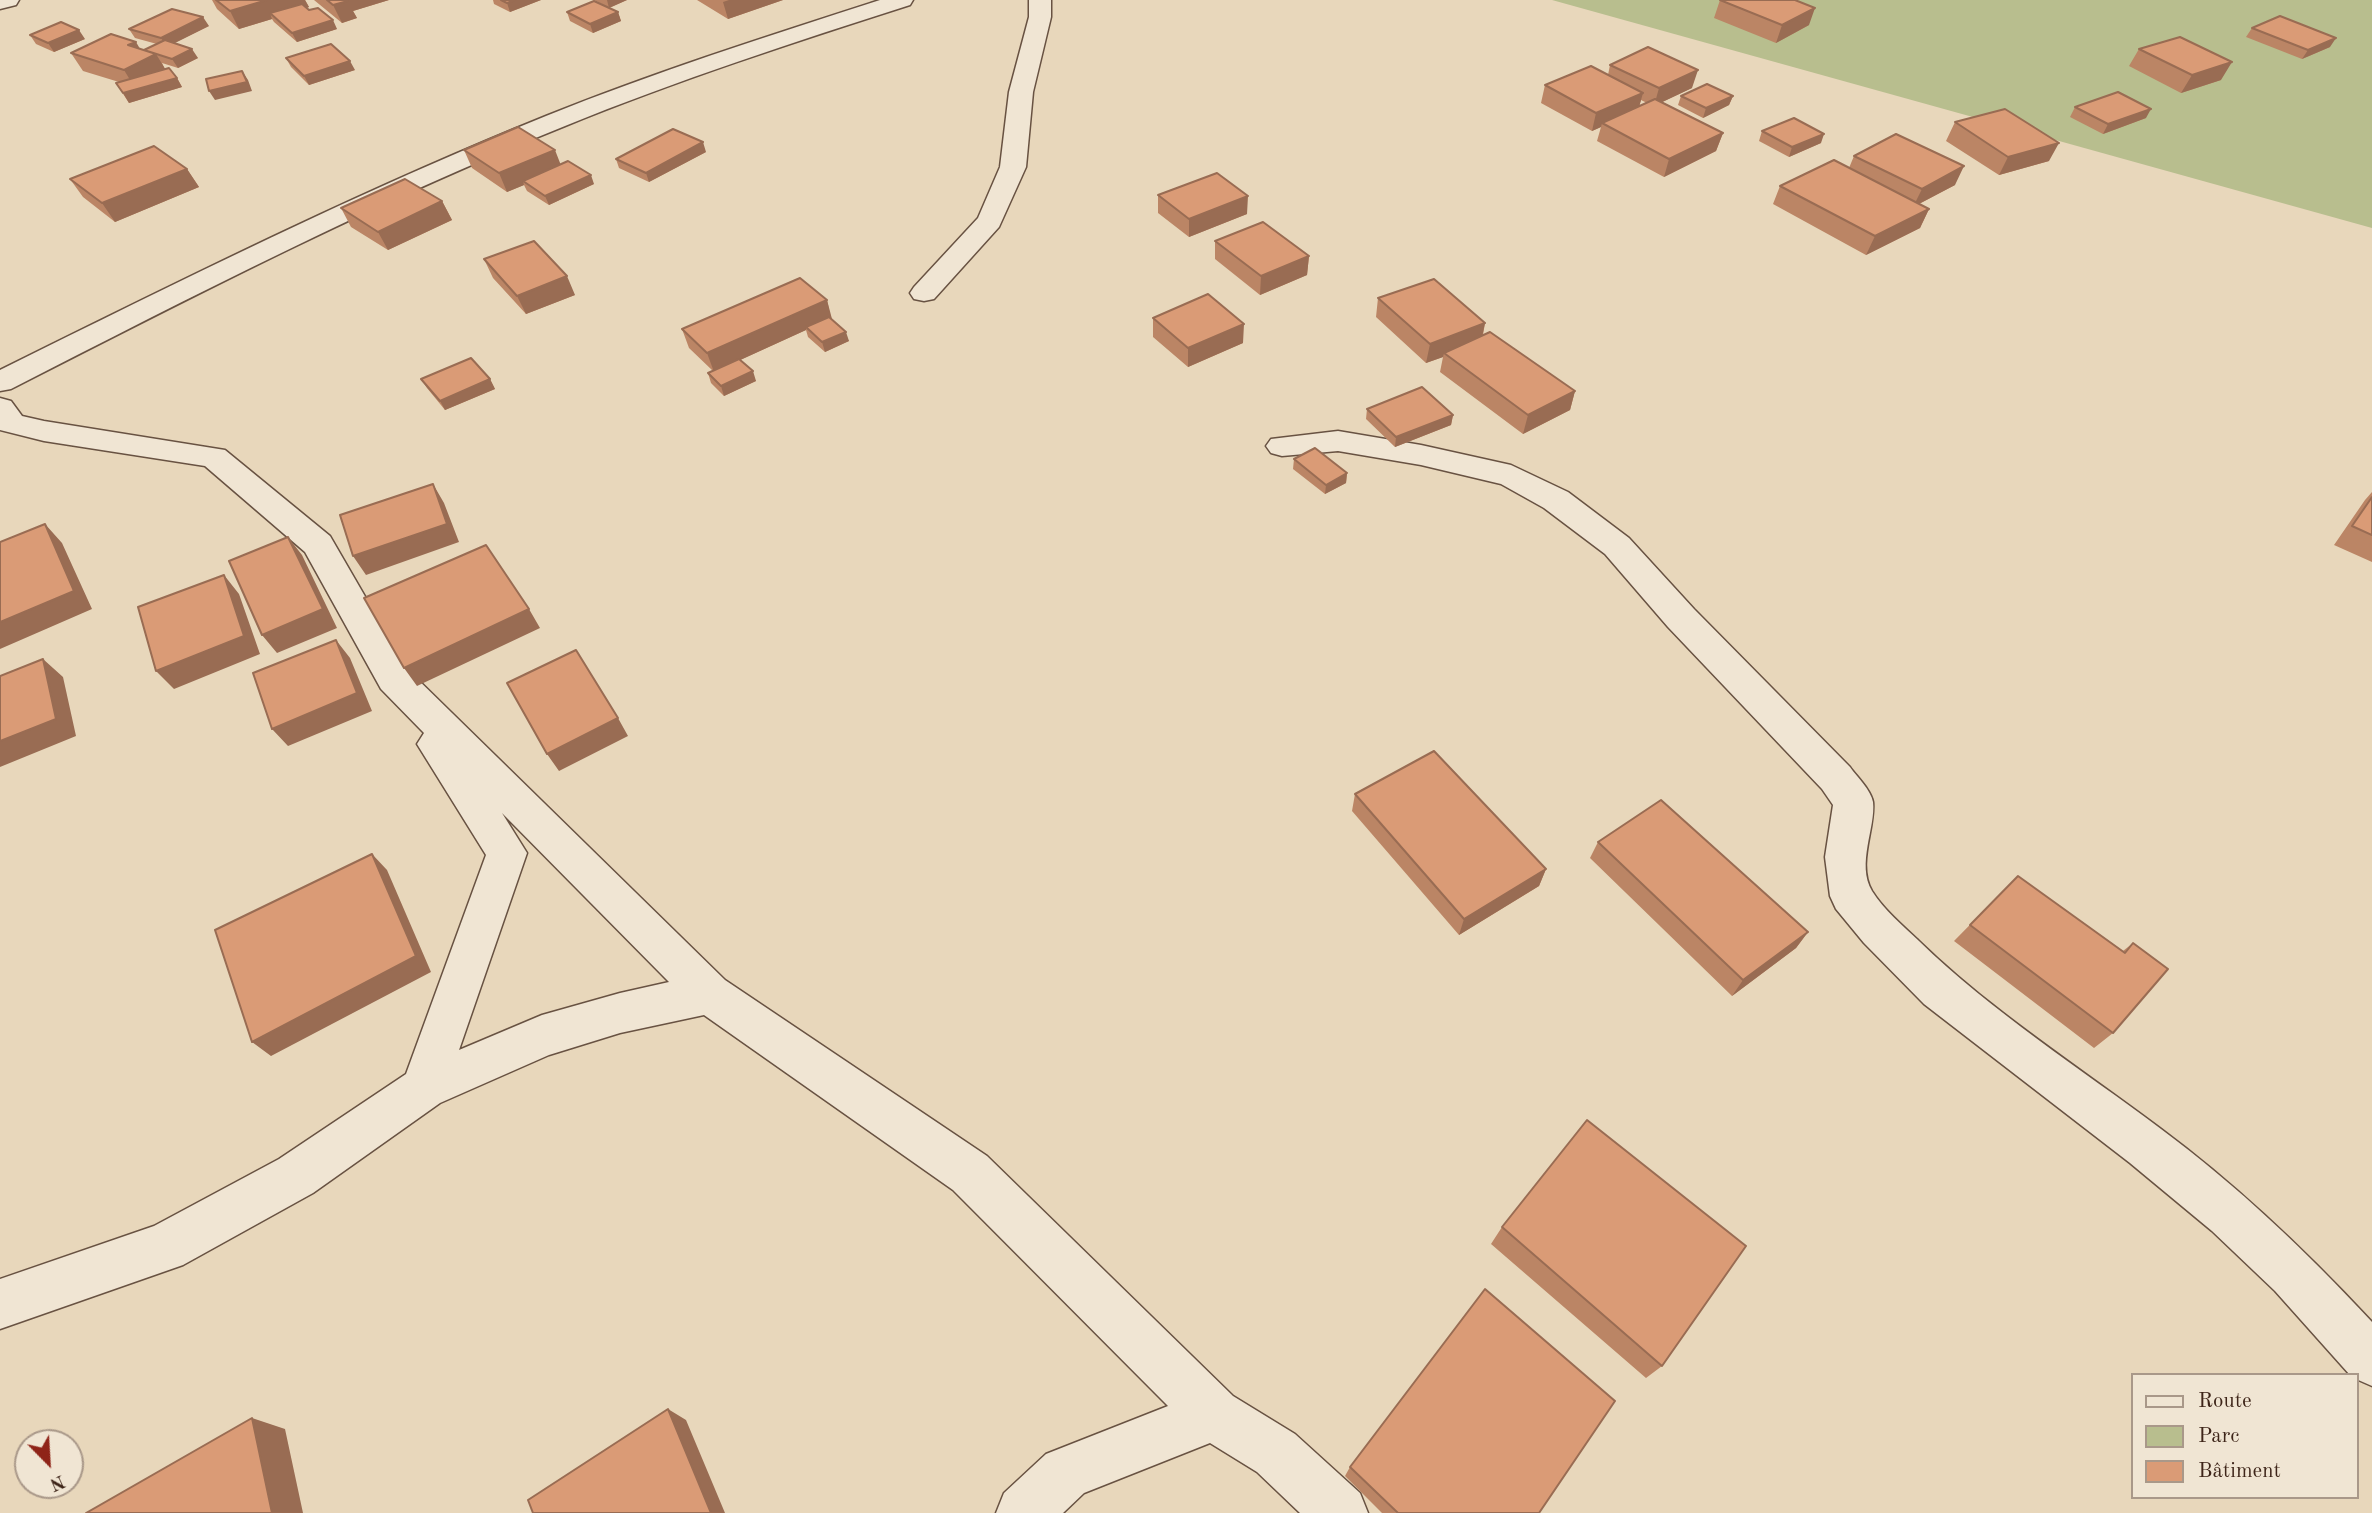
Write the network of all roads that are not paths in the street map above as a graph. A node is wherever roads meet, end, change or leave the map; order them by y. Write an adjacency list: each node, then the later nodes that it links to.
1 (8, 0): 4 (street)
2 (902, 0): 5 (street)
3 (1040, 0): 6 (street)
4 (0, 3)
5 (837, 9): 7 (street)
6 (924, 293)
7 (0, 382)
8 (0, 408): 10 (street)
9 (1282, 446): 14 (street)
10 (394, 679): 11 (street); 12 (street)
11 (710, 994): 12 (street); 15 (street)
12 (424, 1088): 13 (street)
13 (0, 1304)
14 (2372, 1360)
15 (1214, 1415): 16 (street); 17 (street)
16 (1024, 1513)
17 (1340, 1513)

